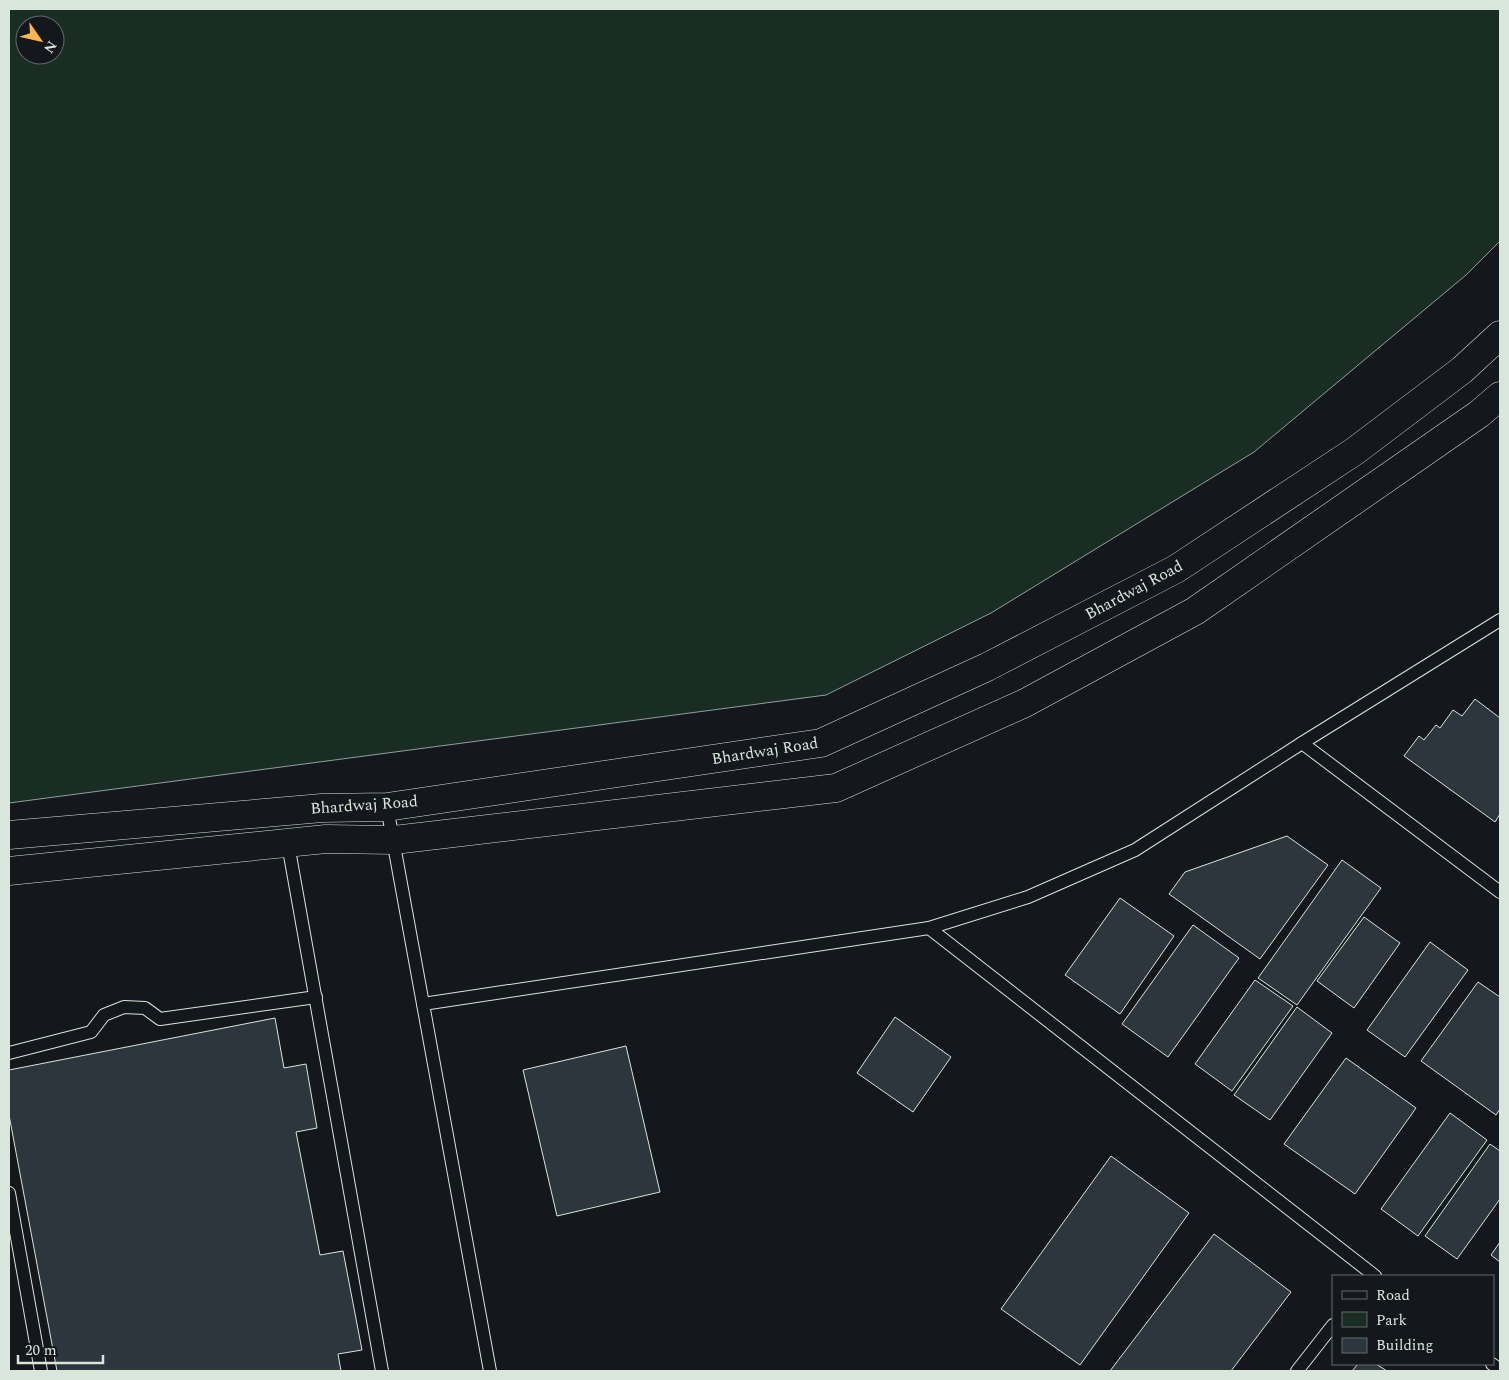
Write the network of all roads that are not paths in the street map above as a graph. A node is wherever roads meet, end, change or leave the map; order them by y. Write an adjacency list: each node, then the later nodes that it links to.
1 (1500, 335): 5 (street, Bhardwaj Road)
2 (1500, 396): 7 (street, Bhardwaj Road)
3 (1500, 620): 4 (lane)
4 (1302, 743): 10 (lane); 11 (lane)
5 (387, 807): 6 (street, Bhardwaj Road); 7 (lane)
6 (9, 835)
7 (394, 840): 8 (street, Bhardwaj Road); 13 (lane)
8 (288, 844): 9 (street, Bhardwaj Road); 12 (lane)
9 (9, 872)
10 (1500, 892)
11 (929, 928): 13 (lane); 16 (lane)
12 (316, 997): 14 (lane); 19 (lane)
13 (423, 1004): 20 (lane)
14 (9, 1053)
15 (9, 1194): 18 (lane)
16 (1372, 1275)
17 (1332, 1326): 21 (lane)
18 (42, 1371)
19 (382, 1371)
20 (490, 1371)
21 (1297, 1371)

